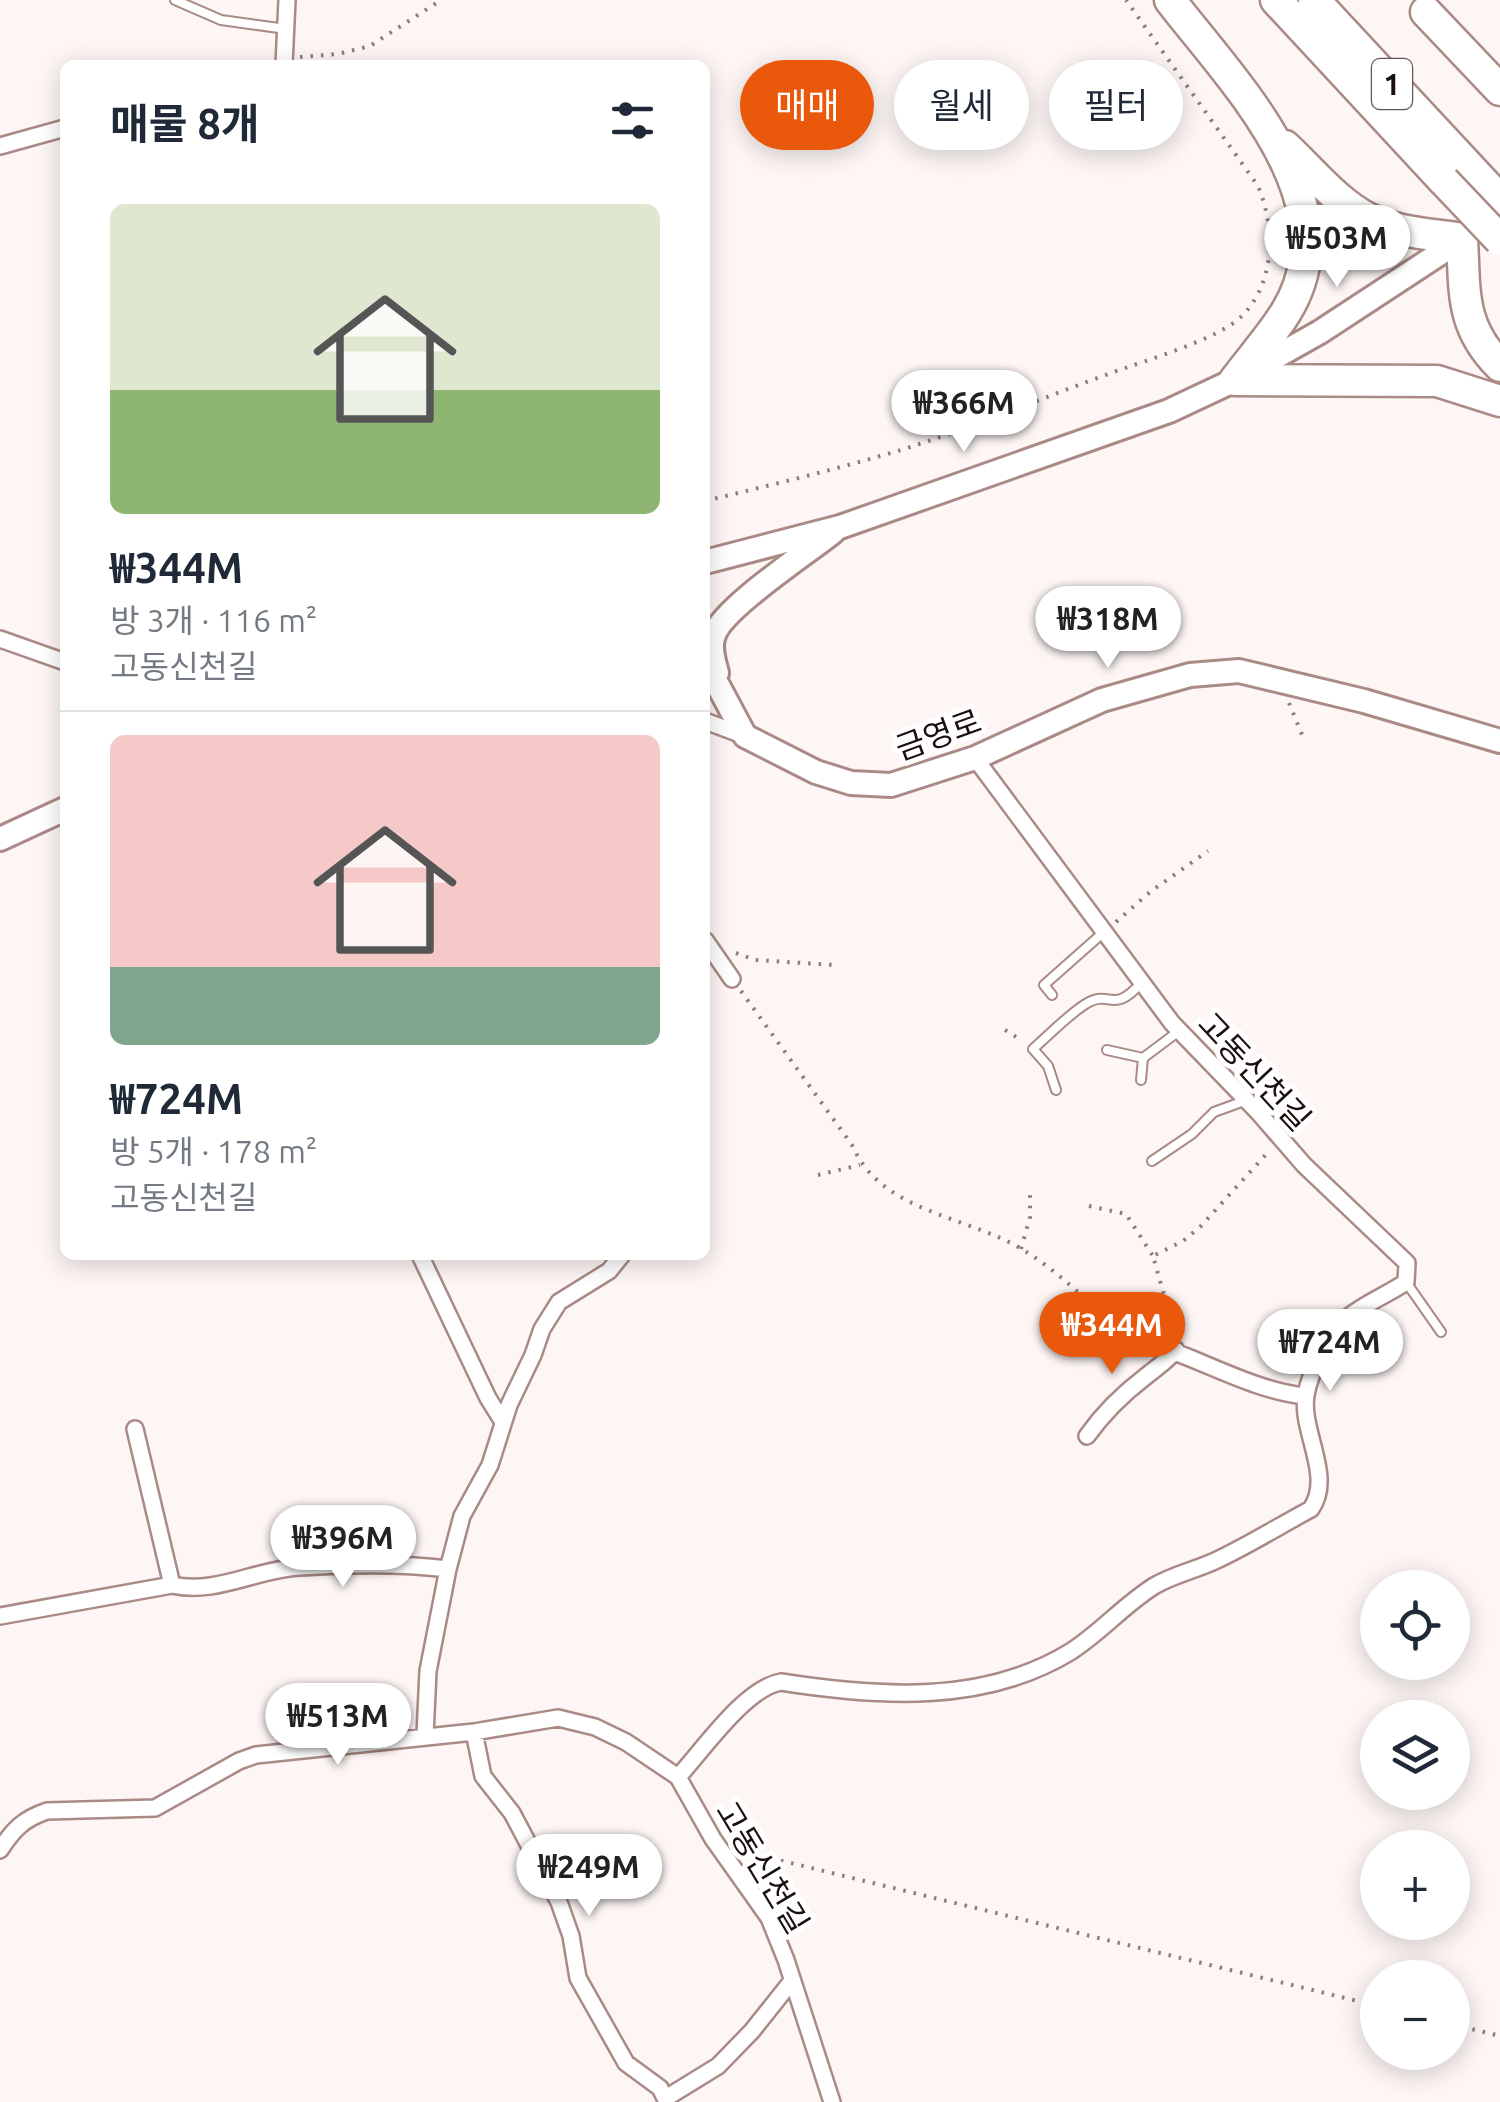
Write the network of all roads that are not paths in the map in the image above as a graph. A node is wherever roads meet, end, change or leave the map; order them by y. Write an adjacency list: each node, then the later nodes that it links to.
1 (175, 0): 7 (lane)
2 (287, 0): 7 (street)
3 (1170, 0): 12 (highway)
4 (1276, 0): 14 (highway, 1)
5 (1314, 0): 14 (highway, 1)
6 (1419, 6): 8 (highway); 10 (highway)
7 (286, 30): 9 (street)
8 (1500, 56)
9 (284, 60)
10 (1500, 90)
11 (60, 129): 13 (street)
12 (1276, 137): 17 (highway); 20 (highway)
13 (0, 146)
14 (1458, 174): 15 (highway, 1); 18 (highway, 1, bridge)
15 (1500, 200)
16 (1500, 214): 17 (street)
17 (1462, 239): 19 (highway); 20 (street)
18 (1500, 240)
19 (1500, 366)
20 (1235, 380): 21 (highway); 22 (street)
21 (1500, 401)
22 (840, 527): 23 (street); 26 (street)
23 (710, 561)
24 (0, 638): 25 (street)
25 (60, 660)
26 (713, 684): 28 (street)
27 (710, 722): 28 (street, 금영로)
28 (745, 736): 30 (street, 금영로)
29 (1500, 741): 30 (street, 금영로)
30 (975, 758): 33 (street, 고동신천길)
31 (60, 812): 32 (street)
32 (0, 839)
33 (1105, 932): 36 (street, 고동신천길); 37 (lane)
34 (710, 947): 35 (street)
35 (732, 980)
36 (1142, 982): 38 (street, 고동신천길); 42 (lane)
37 (1052, 996)
38 (1179, 1031): 40 (lane); 43 (street, 고동신천길)
39 (1107, 1050): 40 (lane)
40 (1143, 1058): 41 (lane)
41 (1140, 1080)
42 (1056, 1090)
43 (1247, 1100): 44 (lane); 47 (street, 고동신천길)
44 (1152, 1161)
45 (422, 1260): 52 (street)
46 (618, 1260): 52 (street)
47 (1406, 1282): 48 (lane); 51 (street)
48 (1441, 1332)
49 (1140, 1340): 50 (street)
50 (1176, 1350): 51 (street); 54 (street)
51 (1306, 1396): 60 (street, 고동신천길)
52 (503, 1422): 55 (street)
53 (135, 1429): 56 (street)
54 (1087, 1436)
55 (448, 1569): 56 (street); 59 (street)
56 (172, 1585): 57 (street)
57 (0, 1616)
58 (474, 1732): 59 (street, 고동신천길); 60 (street, 고동신천길); 63 (street)
59 (425, 1735): 61 (street, 고동신천길)
60 (678, 1777): 62 (street, 고동신천길)
61 (0, 1850)
62 (791, 1982): 63 (street); 64 (street, 고동신천길)
63 (666, 2100)
64 (832, 2102)

